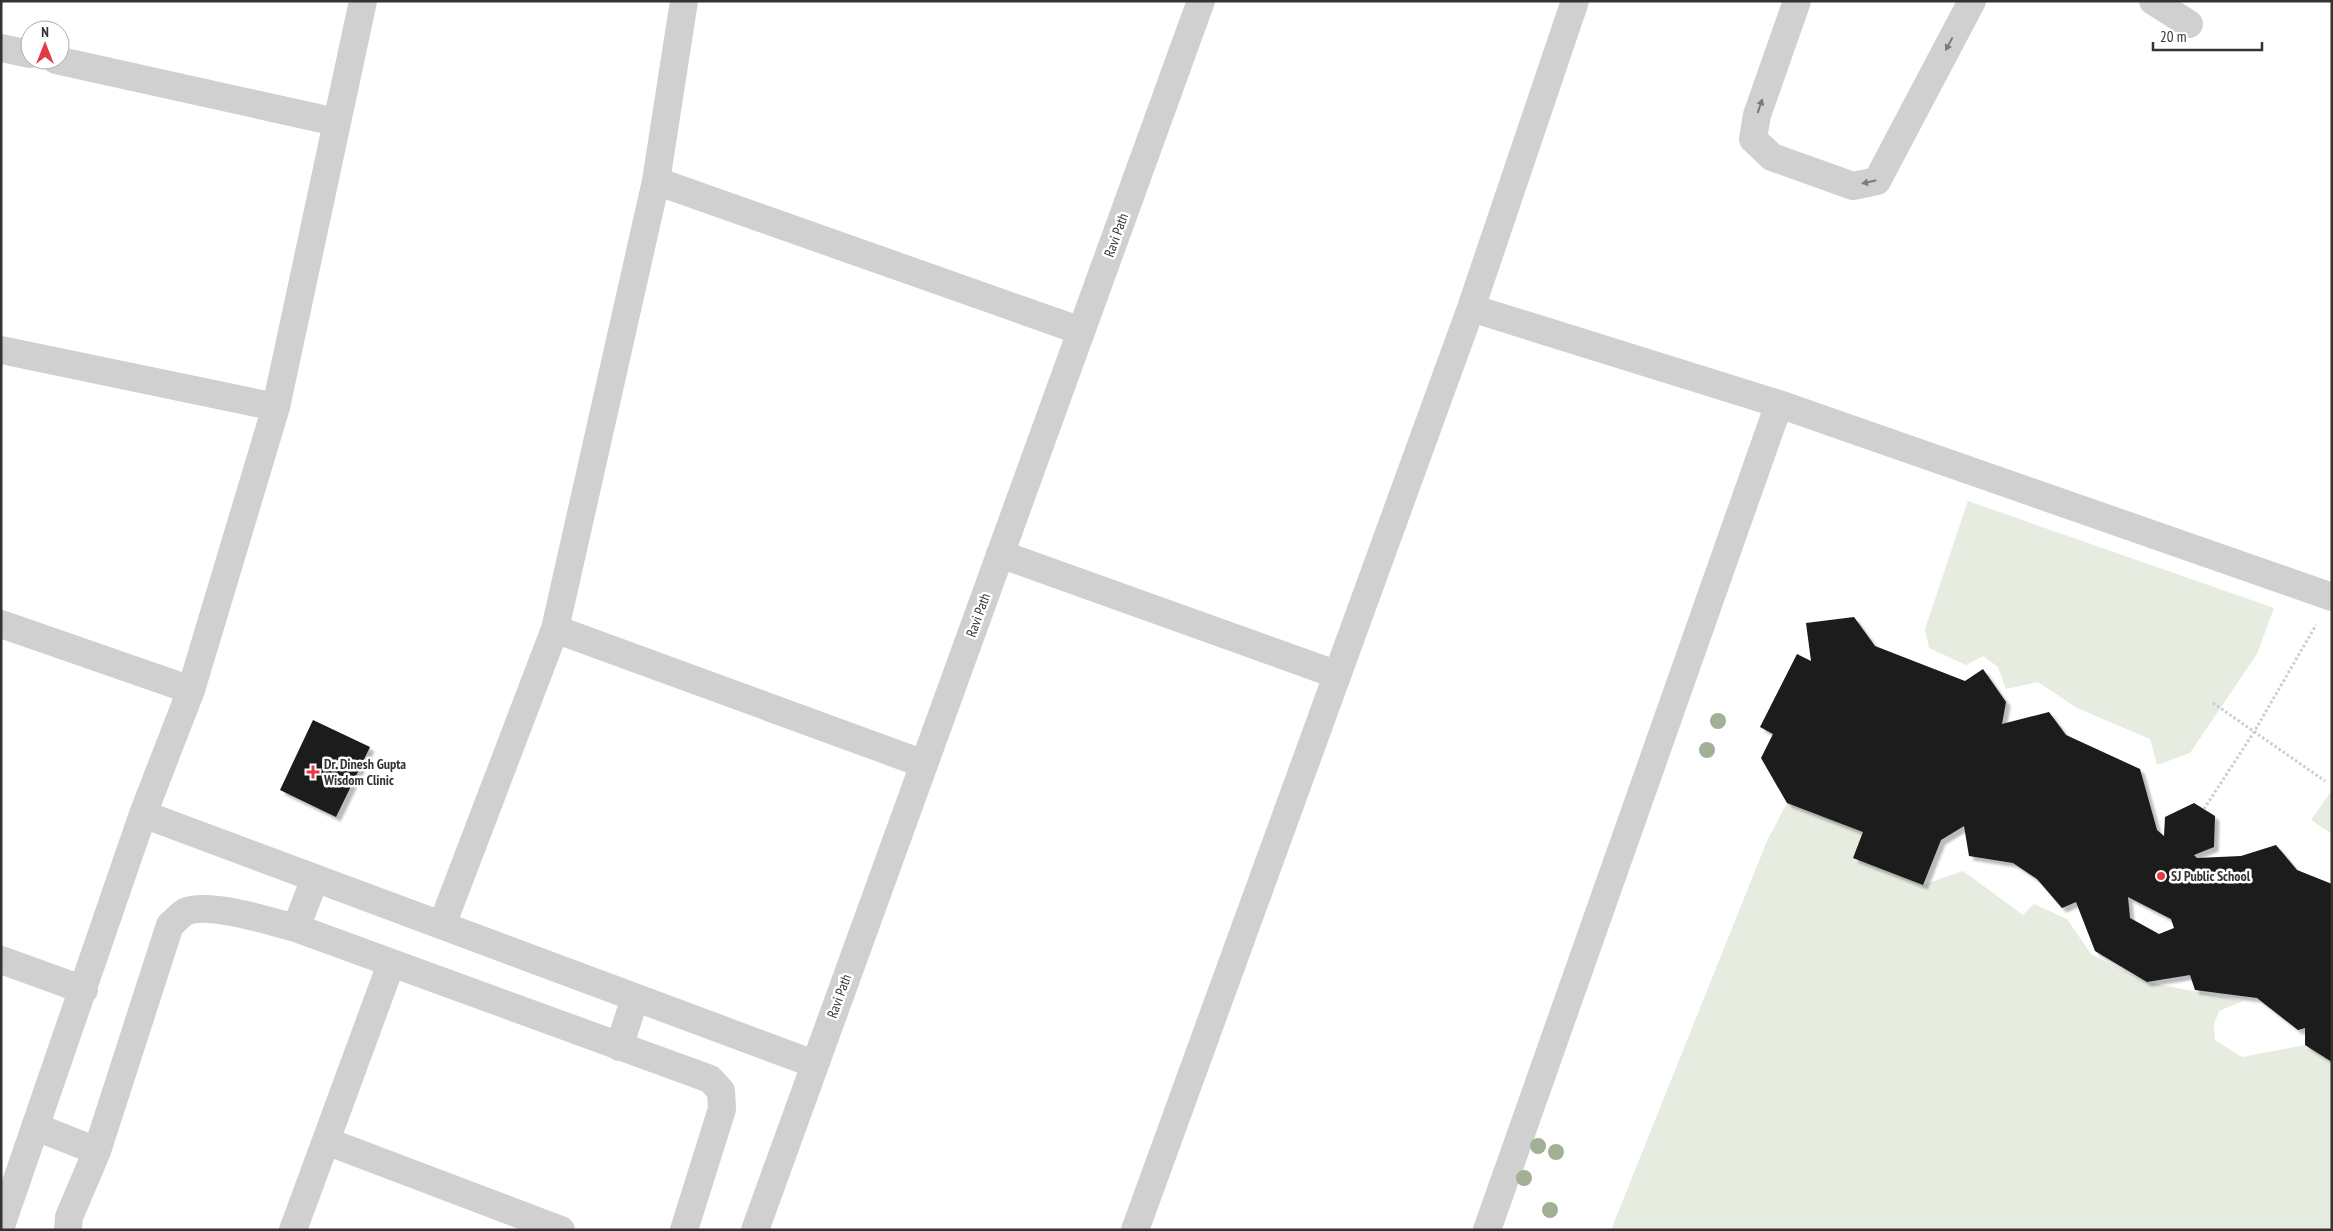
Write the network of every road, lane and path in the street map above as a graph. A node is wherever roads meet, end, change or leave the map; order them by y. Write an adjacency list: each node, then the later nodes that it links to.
1 (363, 1): 12 (street)
2 (684, 1): 13 (street)
3 (1201, 1): 15 (street, Ravi Path)
4 (1574, 1): 14 (street)
5 (1797, 1): 6 (street, one-way to 5)
6 (1972, 1)
7 (2153, 1): 8 (street)
8 (2189, 24)
9 (1, 48): 10 (street)
10 (20, 52)
11 (70, 63): 12 (street)
12 (336, 122): 18 (street)
13 (656, 181): 15 (street); 23 (street)
14 (1471, 308): 17 (street); 24 (street)
15 (1081, 331): 19 (street, Ravi Path)
16 (1, 350): 18 (street)
17 (1778, 404): 20 (street); 51 (street)
18 (276, 407): 25 (street)
19 (1000, 554): 24 (street); 28 (street, Ravi Path)
20 (2332, 596)
21 (2318, 622): 27 (path)
22 (1, 624): 25 (street)
23 (555, 629): 28 (street); 33 (street)
24 (1335, 674): 50 (street)
25 (191, 690): 31 (street)
26 (2213, 703): 27 (path)
27 (2254, 732): 29 (path); 30 (path)
28 (924, 764): 40 (street, Ravi Path)
29 (2324, 781)
30 (2204, 809)
31 (143, 814): 32 (street); 37 (street)
32 (315, 878): 33 (street); 34 (street)
33 (442, 925): 38 (street)
34 (296, 928): 36 (street); 43 (street)
35 (1, 960): 37 (street)
36 (390, 964): 39 (street); 42 (street)
37 (84, 990): 41 (street)
38 (635, 998): 39 (street); 40 (street)
39 (619, 1046): 48 (street)
40 (814, 1064): 49 (street, Ravi Path)
41 (36, 1127): 43 (street); 44 (street)
42 (326, 1141): 46 (street); 47 (street)
43 (97, 1151): 45 (street)
44 (1, 1226)
45 (68, 1230)
46 (293, 1230)
47 (560, 1230)
48 (684, 1230)
49 (755, 1230)
50 (1135, 1230)
51 (1487, 1230)

